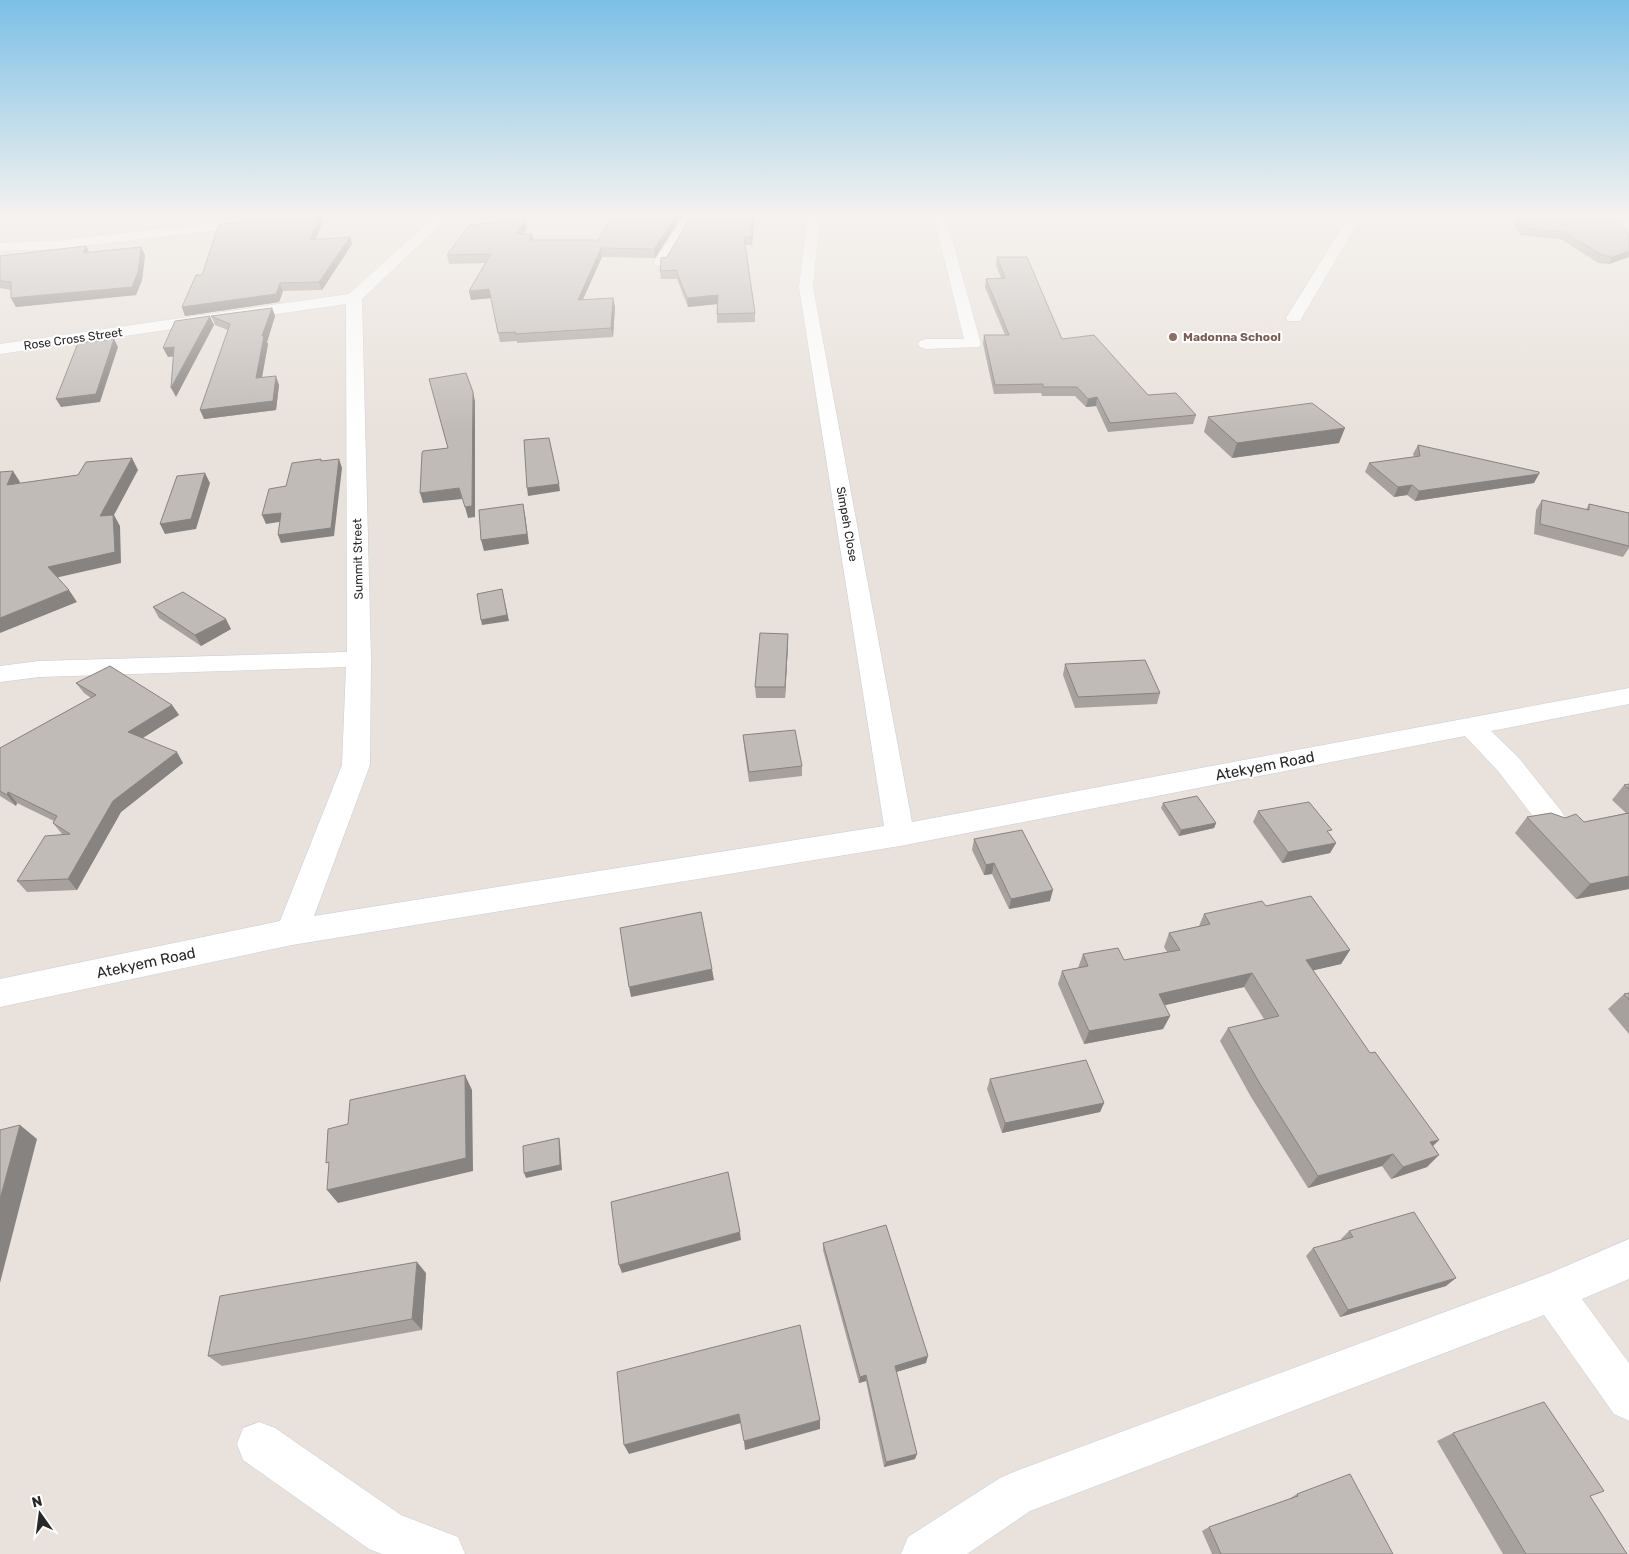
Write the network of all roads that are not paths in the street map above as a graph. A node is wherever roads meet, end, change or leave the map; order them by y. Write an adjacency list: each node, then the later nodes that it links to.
1 (368, 286): 5 (street)
2 (806, 286): 14 (street, Simpeh Close)
3 (958, 286): 7 (street)
4 (1313, 286): 6 (street)
5 (354, 298): 8 (street, Rose Cross Street); 9 (street, Summit Street)
6 (1294, 318)
7 (926, 344)
8 (0, 349)
9 (360, 659): 10 (street); 15 (street, Summit Street)
10 (0, 674)
11 (1629, 696): 12 (street, Atekyem Road)
12 (1469, 725): 13 (street); 14 (street, Atekyem Road)
13 (1552, 820)
14 (900, 835): 15 (street, Atekyem Road)
15 (292, 932): 16 (street, Atekyem Road)
16 (0, 993)
17 (1629, 1259): 18 (street)
18 (1552, 1292): 19 (street); 22 (street)
19 (1629, 1400)
20 (258, 1444): 21 (street)
21 (441, 1554)
22 (925, 1554)

